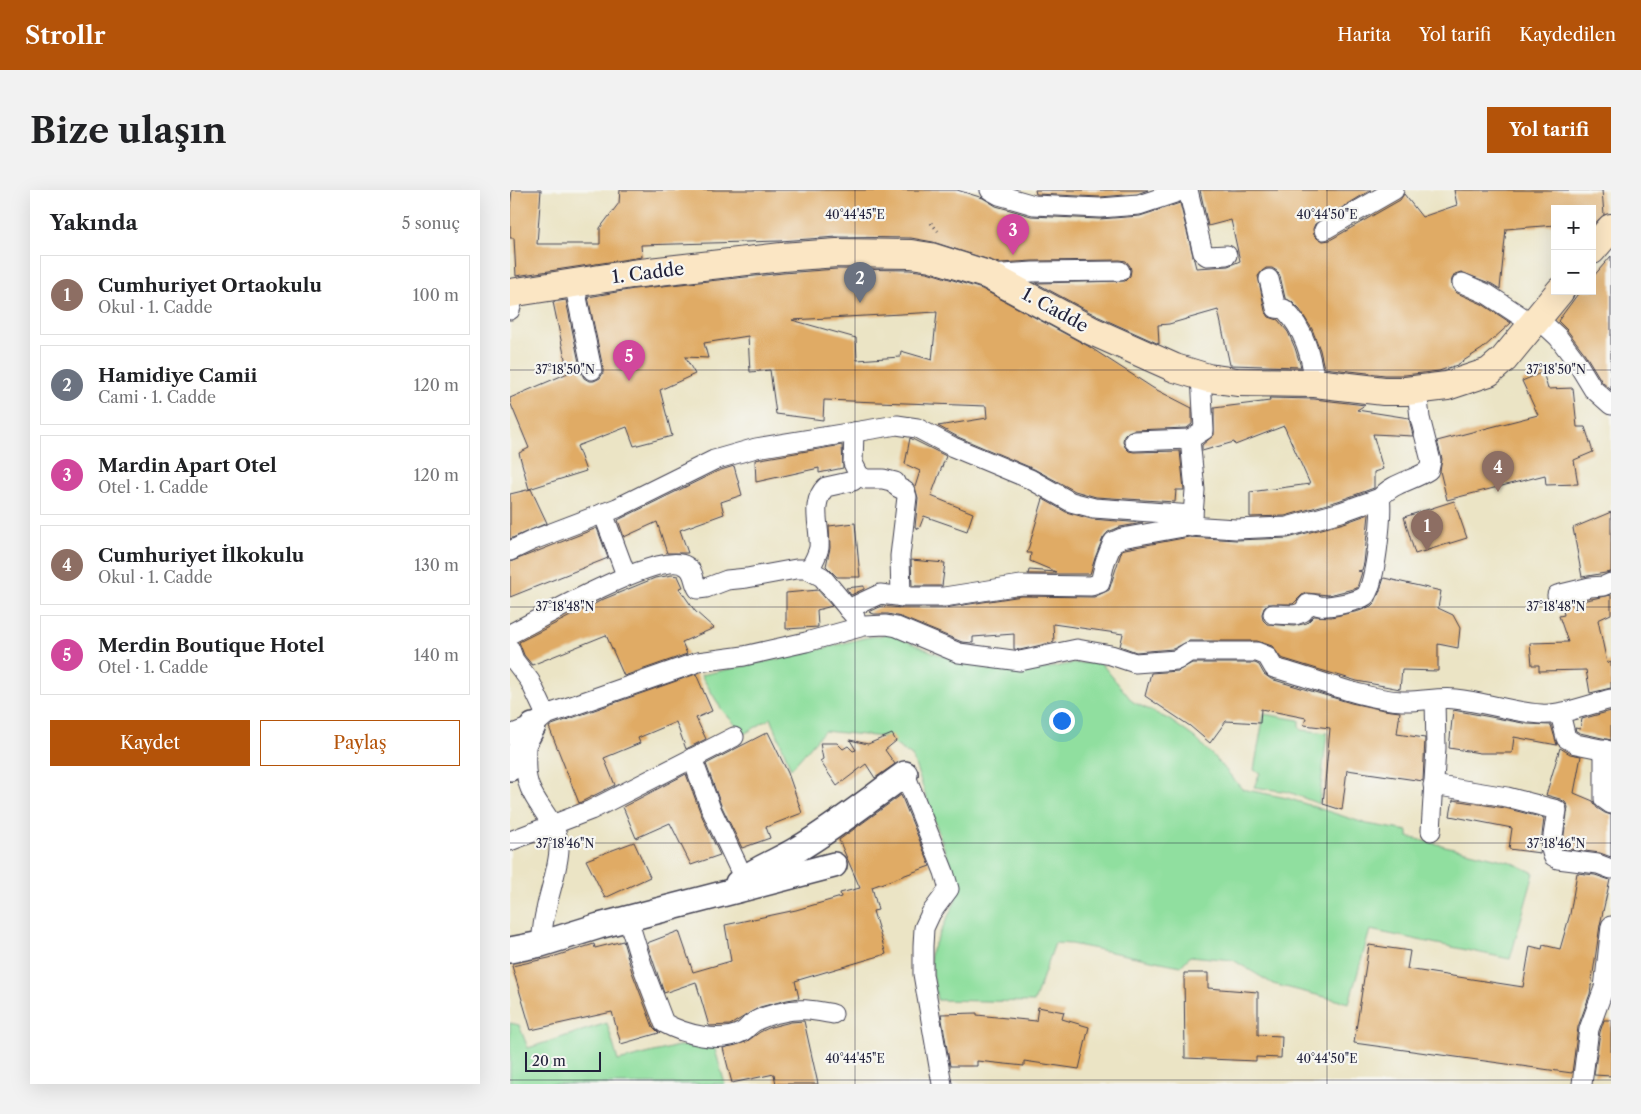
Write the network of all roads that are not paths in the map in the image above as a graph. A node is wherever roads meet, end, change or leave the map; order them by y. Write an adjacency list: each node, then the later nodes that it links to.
1 (990, 190): 2 (street)
2 (1184, 190)
3 (1188, 190): 6 (street)
4 (1394, 190): 5 (street)
5 (1324, 230)
6 (1227, 255)
7 (1120, 271): 8 (street)
8 (988, 275): 11 (main road, 1. Cadde); 16 (main road, 1. Cadde)
9 (1269, 279): 17 (street)
10 (1462, 282): 14 (street)
11 (574, 283): 13 (main road, 1. Cadde); 15 (street)
12 (1557, 295): 14 (main road, 1. Cadde)
13 (512, 299)
14 (1536, 322): 18 (main road, 1. Cadde); 19 (street)
15 (592, 370)
16 (1201, 376): 17 (main road, 1. Cadde); 21 (street)
17 (1316, 384): 18 (main road, 1. Cadde)
18 (1416, 390): 24 (street)
19 (1611, 405)
20 (854, 432): 23 (street); 25 (street); 26 (street)
21 (1190, 439): 22 (street); 26 (street)
22 (1134, 441)
23 (859, 475): 28 (street); 32 (street)
24 (1380, 498): 26 (street); 34 (street)
25 (603, 513): 27 (street); 29 (street)
26 (1192, 521): 32 (street)
27 (510, 551)
28 (810, 570): 29 (street); 33 (street)
29 (626, 575): 36 (street)
30 (1611, 583): 31 (street)
31 (1557, 595)
32 (901, 597): 33 (street)
33 (848, 609): 35 (street)
34 (1273, 614)
35 (864, 626): 39 (street); 41 (street)
36 (510, 634)
37 (512, 657): 41 (street)
38 (1611, 699): 40 (street)
39 (1435, 700): 40 (street); 47 (street)
40 (1560, 713): 43 (street)
41 (529, 729): 45 (street); 49 (street)
42 (734, 737): 44 (street)
43 (1607, 750): 48 (street)
44 (692, 758): 49 (street); 54 (street)
45 (510, 768)
46 (905, 774): 54 (street); 61 (street)
47 (1433, 785): 50 (street); 53 (street)
48 (1611, 804)
49 (553, 824): 51 (street); 57 (street)
50 (1431, 831)
51 (510, 842)
52 (834, 865): 54 (street)
53 (1611, 869)
54 (735, 886): 55 (street)
55 (628, 919): 57 (street); 60 (street)
56 (1611, 926): 59 (street)
57 (541, 944): 58 (street)
58 (510, 950)
59 (1609, 952): 62 (street)
60 (833, 1014)
61 (942, 1084)
62 (1582, 1084)

